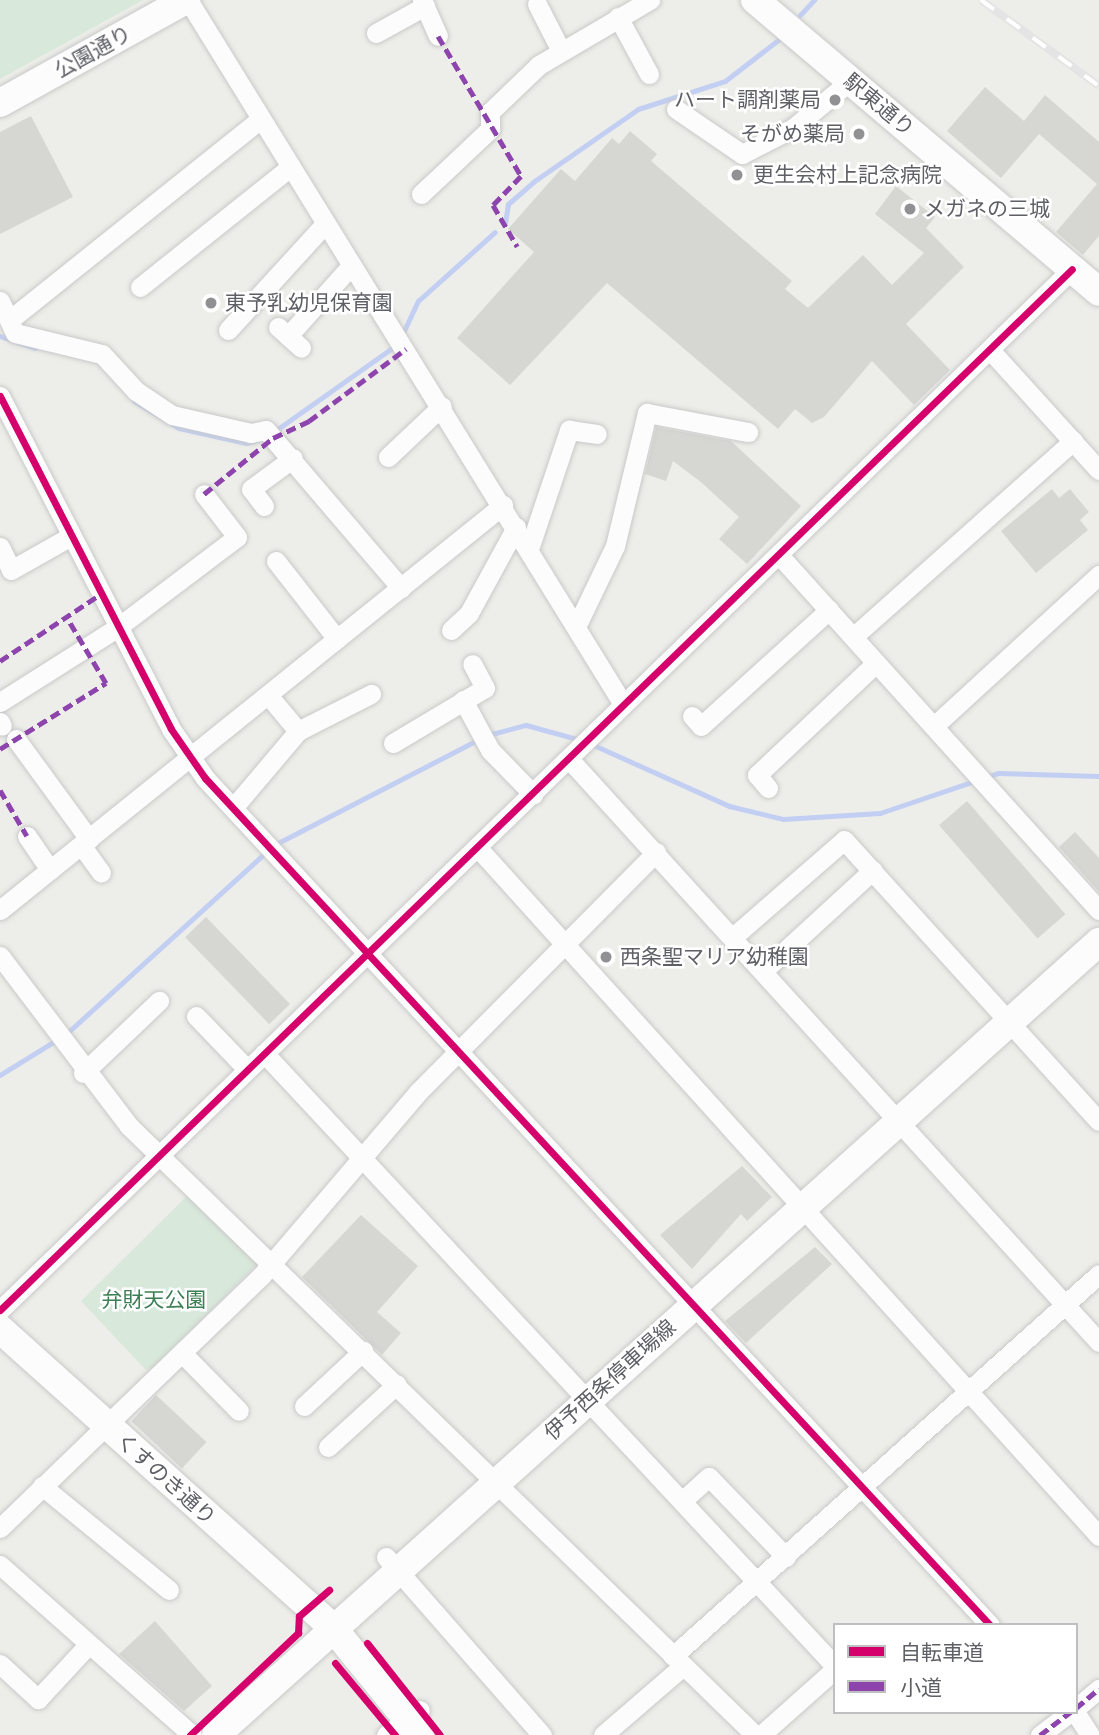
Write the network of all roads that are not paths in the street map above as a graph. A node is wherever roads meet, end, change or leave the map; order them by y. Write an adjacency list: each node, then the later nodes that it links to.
1 (187, 0): 12 (street, 公園通り); 14 (street)
2 (650, 0): 6 (street)
3 (755, 0): 11 (street, 駅東通り)
4 (423, 3): 7 (street); 8 (street)
5 (537, 4): 9 (street)
6 (618, 17): 9 (street); 10 (street)
7 (376, 33)
8 (438, 36)
9 (560, 50): 16 (street)
10 (649, 74)
11 (850, 81): 13 (street); 19 (street, 駅東通り)
12 (0, 103)
13 (676, 109)
14 (258, 121): 15 (street); 23 (street)
15 (288, 169): 17 (street); 20 (street)
16 (421, 194)
17 (323, 226): 18 (street); 24 (street)
18 (349, 268): 25 (street); 28 (street)
19 (1072, 269): 21 (street, 駅東通り); 26 (street)
20 (140, 287)
21 (1099, 292)
22 (0, 301): 23 (street)
23 (12, 318): 33 (street)
24 (228, 330)
25 (289, 337)
26 (990, 350): 31 (street); 42 (street)
27 (1, 399): 39 (street)
28 (442, 406): 32 (street); 36 (street)
29 (748, 432): 47 (street)
30 (597, 434): 41 (street)
31 (1073, 441): 34 (street); 50 (street)
32 (388, 457)
33 (293, 458): 37 (street); 45 (street)
34 (1099, 470)
35 (204, 494): 48 (street)
36 (503, 505): 38 (street); 45 (street)
37 (264, 506)
38 (516, 527): 41 (street); 49 (street)
39 (71, 536): 40 (street); 48 (street)
40 (0, 547)
41 (529, 549): 47 (street)
42 (779, 555): 46 (street); 58 (street)
43 (276, 561): 51 (street)
44 (1099, 575): 60 (street)
45 (401, 588): 51 (street)
46 (829, 610): 50 (street); 59 (street)
47 (576, 626): 58 (street)
48 (118, 627): 57 (street); 64 (street)
49 (451, 630)
50 (853, 637): 52 (street)
51 (337, 639): 55 (street)
52 (876, 663): 60 (street); 66 (street)
53 (472, 664): 56 (street)
54 (371, 694): 62 (street)
55 (268, 695): 62 (street); 64 (street)
56 (463, 700): 63 (street); 67 (street)
57 (0, 702)
58 (624, 705): 65 (street)
59 (692, 716)
60 (933, 726): 77 (street)
61 (6, 729): 70 (street)
62 (298, 732): 68 (street)
63 (394, 743)
64 (190, 758): 68 (street); 70 (street)
65 (569, 759): 67 (street); 72 (street)
66 (768, 788)
67 (533, 794): 71 (street)
68 (233, 808): 81 (street)
69 (27, 836): 73 (street)
70 (85, 842): 73 (street); 75 (street)
71 (478, 848): 80 (street); 81 (street)
72 (656, 852): 78 (street); 80 (street)
73 (50, 870): 76 (street)
74 (873, 870): 78 (street); 83 (street); 86 (street)
75 (101, 873)
76 (0, 910)
77 (1099, 910)
78 (733, 937): 83 (street)
79 (1099, 942): 86 (street, 伊予西条停車場線)
80 (565, 944): 87 (street); 95 (street)
81 (368, 954): 87 (street); 88 (street)
82 (0, 956): 90 (street)
83 (764, 971): 91 (street)
84 (159, 1001): 90 (street)
85 (196, 1016): 89 (street)
86 (1009, 1022): 91 (street, 伊予西条停車場線); 92 (street)
87 (458, 1051): 94 (street); 99 (street)
88 (264, 1053): 89 (street); 94 (street)
89 (247, 1069): 93 (street)
90 (83, 1073): 93 (street)
91 (899, 1121): 95 (street, 伊予西条停車場線); 98 (street)
92 (1099, 1121)
93 (162, 1154): 96 (street); 100 (street)
94 (364, 1157): 96 (street); 107 (street)
95 (804, 1207): 99 (street, 伊予西条停車場線); 106 (street)
96 (271, 1263): 103 (street); 104 (street)
97 (1099, 1274): 98 (street)
98 (1065, 1305): 102 (street); 106 (street)
99 (695, 1306): 107 (street, 伊予西条停車場線); 114 (street)
100 (0, 1310)
101 (0, 1329): 110 (street, くすのき通り)
102 (1099, 1342)
103 (363, 1351): 105 (street); 108 (street)
104 (182, 1353): 109 (street); 110 (street)
105 (397, 1384): 111 (street); 112 (street)
106 (970, 1391): 114 (street); 117 (street)
107 (589, 1400): 112 (street, 伊予西条停車場線); 115 (street)
108 (304, 1406)
109 (239, 1411)
110 (104, 1424): 113 (street); 124 (street, くすのき通り)
111 (328, 1447)
112 (494, 1483): 120 (street, 伊予西条停車場線); 126 (street)
113 (42, 1486): 116 (street); 122 (street)
114 (863, 1489): 118 (street); 123 (street)
115 (682, 1501): 118 (street); 121 (street)
116 (0, 1528)
117 (1099, 1536)
118 (786, 1557): 121 (street)
119 (0, 1564): 125 (street)
120 (391, 1564): 124 (street, 伊予西条停車場線); 137 (street)
121 (757, 1582): 126 (street); 128 (street)
122 (169, 1590)
123 (988, 1623)
124 (333, 1628): 134 (street, くすのき通り); 135 (street, 伊予西条停車場線)
125 (89, 1644): 127 (street); 136 (street)
126 (678, 1661): 138 (street); 139 (street)
127 (0, 1664)
128 (833, 1665)
129 (833, 1669): 140 (street)
130 (1099, 1689): 131 (street)
131 (1078, 1707)
132 (1070, 1714): 141 (street)
133 (1076, 1714): 142 (street)
134 (408, 1725)
135 (223, 1727)
136 (192, 1735)
137 (542, 1735)
138 (603, 1735)
139 (755, 1735)
140 (761, 1735)
141 (1040, 1735)
142 (1090, 1735)

